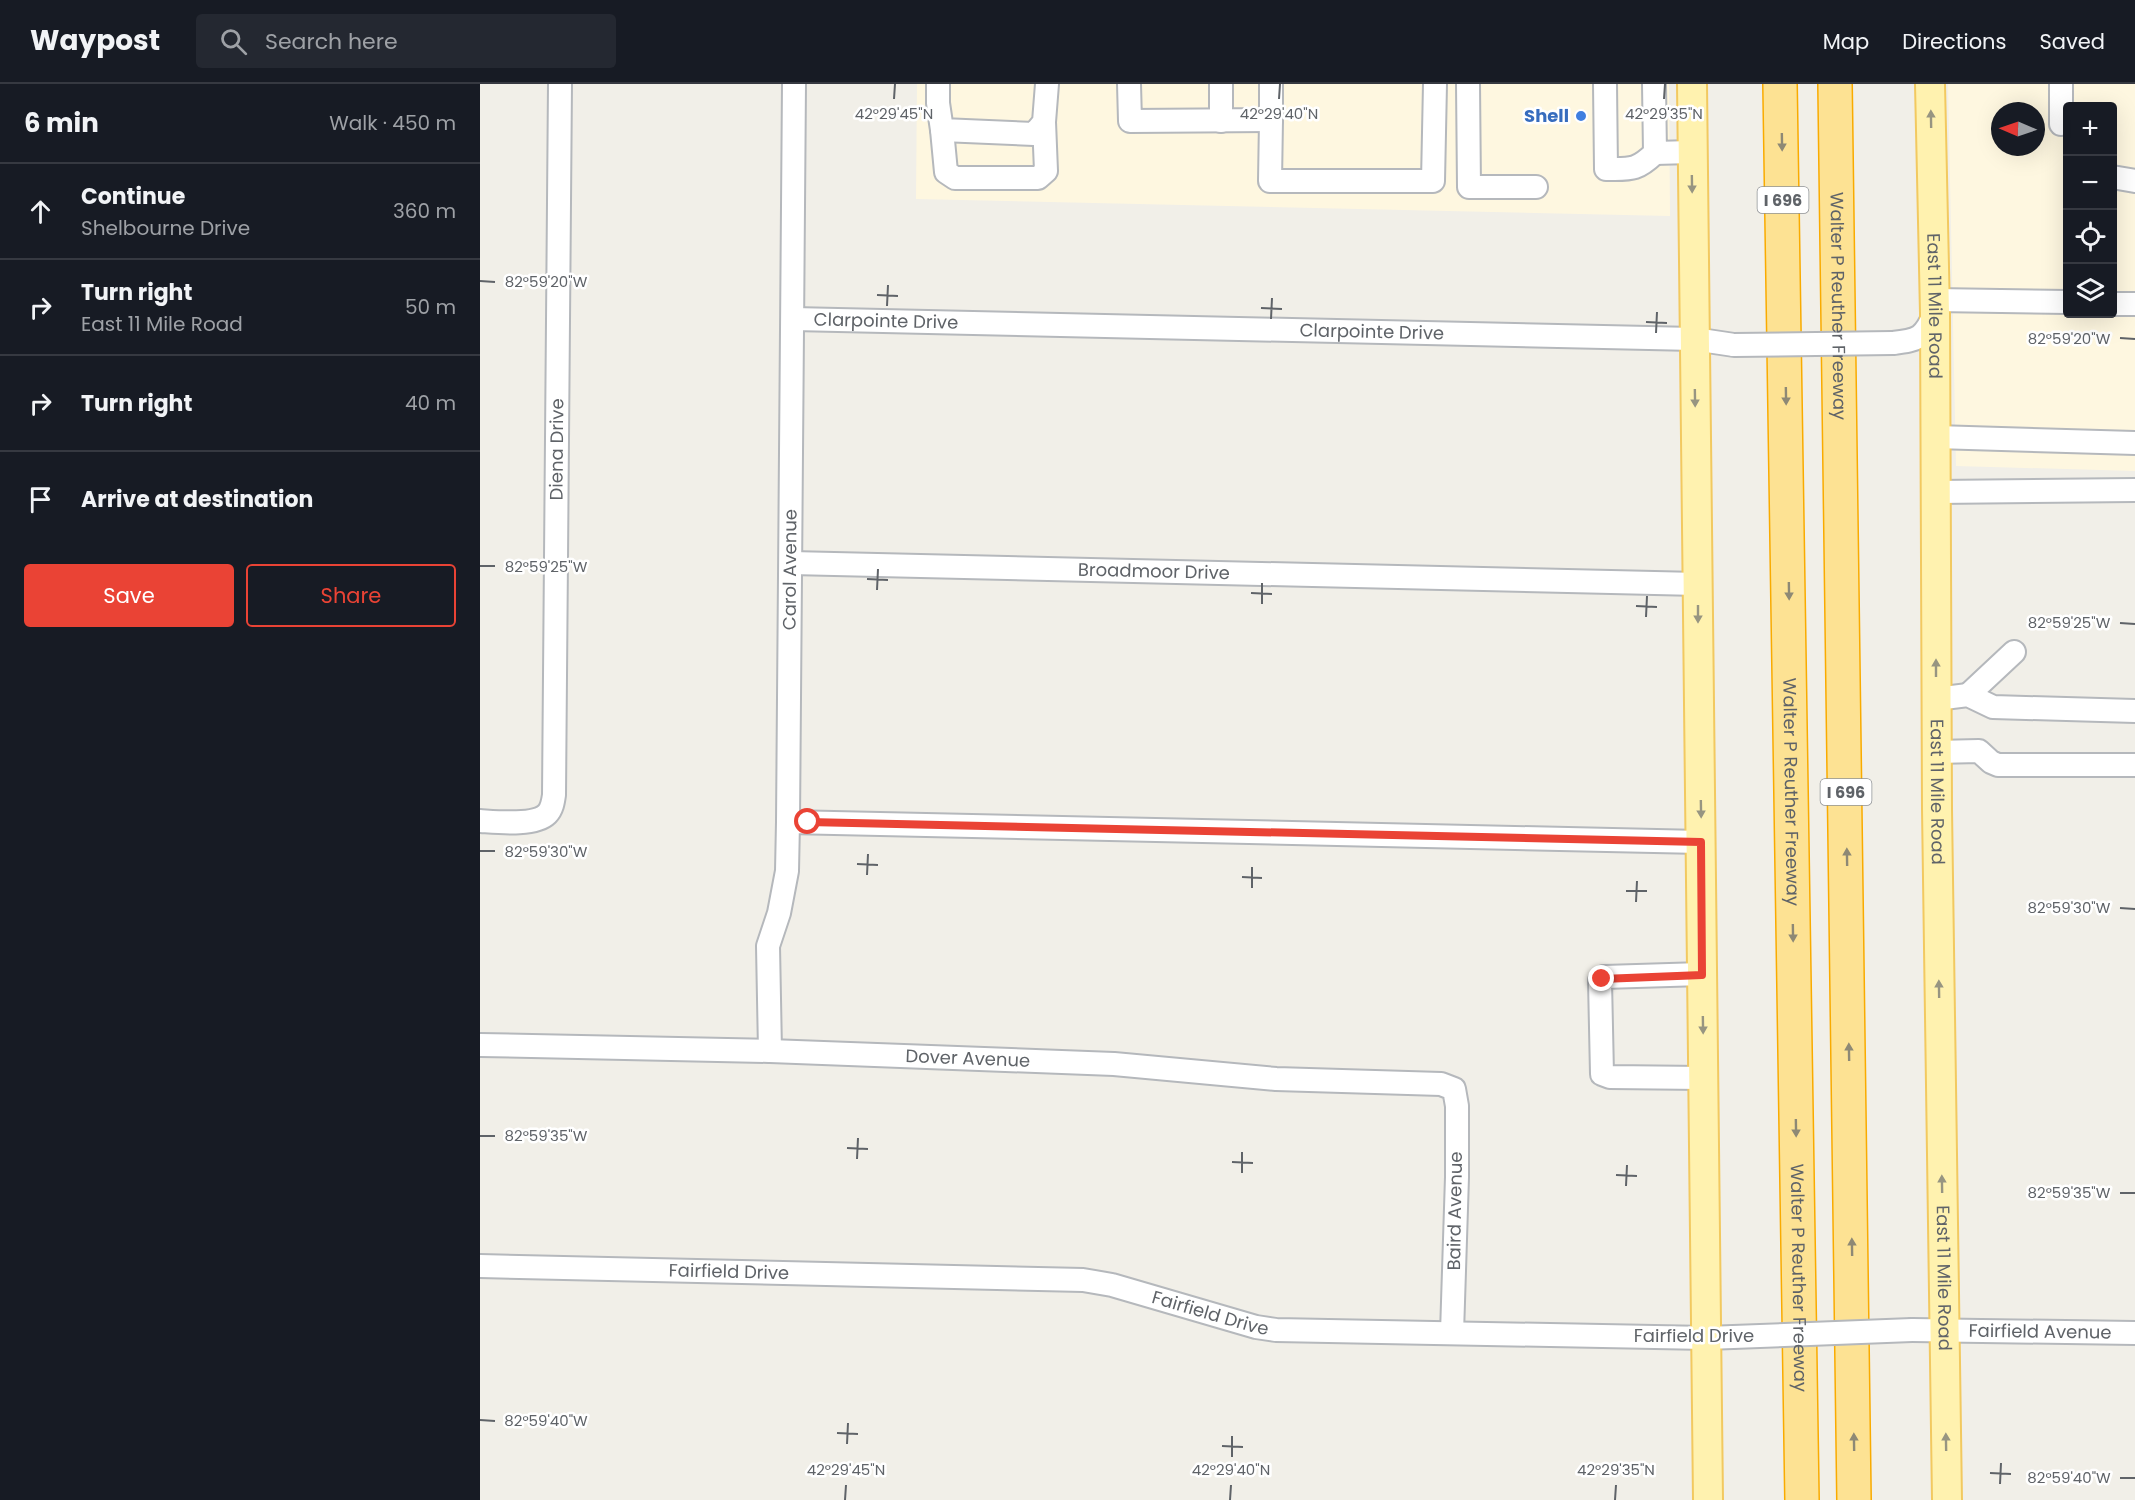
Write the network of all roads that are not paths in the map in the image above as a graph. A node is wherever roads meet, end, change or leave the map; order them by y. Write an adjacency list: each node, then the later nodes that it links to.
1 (560, 84): 45 (street, Diena Drive)
2 (794, 84): 31 (street, Carol Avenue)
3 (938, 84): 21 (street)
4 (1047, 84): 19 (street)
5 (1129, 84): 17 (street)
6 (1221, 84): 17 (street)
7 (1271, 84): 18 (street)
8 (1435, 84): 18 (street)
9 (1468, 84): 26 (street)
10 (1605, 84): 23 (street)
11 (1653, 84): 23 (street)
12 (1692, 84): 22 (main road)
13 (1780, 84): 59 (highway, Walter P Reuther Freeway / I 696, one-way to 59)
14 (1835, 84): 60 (highway, Walter P Reuther Freeway / I 696, one-way to 14)
15 (1930, 84): 30 (main road, East 11 Mile Road, one-way to 15)
16 (2061, 84): 20 (street)
17 (1221, 120): 18 (street)
18 (1271, 120)
19 (1044, 122): 21 (street); 21 (street)
20 (2061, 124)
21 (942, 130)
22 (1691, 152): 23 (street); 32 (main road, one-way to 32)
23 (1655, 153)
24 (2117, 178): 25 (street)
25 (2135, 181)
26 (1536, 187)
27 (2063, 302): 30 (street)
28 (2117, 303): 29 (street)
29 (2135, 304)
30 (1935, 307): 32 (street, Clarpointe Drive, bridge); 33 (main road, East 11 Mile Road)
31 (793, 319): 32 (street, Clarpointe Drive); 37 (street, Carol Avenue)
32 (1694, 339): 38 (main road, one-way to 38)
33 (1935, 437): 34 (street); 36 (main road, East 11 Mile Road)
34 (2135, 443)
35 (2135, 490): 36 (street)
36 (1936, 492): 41 (main road, East 11 Mile Road, one-way to 36)
37 (791, 563): 38 (street, Broadmoor Drive); 46 (street, Carol Avenue)
38 (1698, 584): 47 (main road, one-way to 47)
39 (2014, 652): 40 (street)
40 (1968, 695): 41 (street); 42 (street)
41 (1936, 699): 43 (main road, East 11 Mile Road)
42 (2135, 711)
43 (1936, 752): 44 (street); 54 (main road, East 11 Mile Road, one-way to 43)
44 (2135, 765)
45 (480, 821)
46 (788, 822): 47 (street); 50 (street, Carol Avenue)
47 (1701, 842): 48 (main road)
48 (1702, 975): 51 (main road, one-way to 51); 51 (street)
49 (480, 1045): 50 (street, Dover Avenue)
50 (770, 1051): 52 (street, Dover Avenue)
51 (1703, 1078): 57 (main road)
52 (1454, 1089): 55 (street, Baird Avenue)
53 (480, 1266): 55 (street, Fairfield Drive)
54 (1944, 1329): 56 (street, Fairfield Avenue); 57 (street, Fairfield Drive, bridge); 61 (main road, East 11 Mile Road, one-way to 54)
55 (1452, 1333): 57 (street, Fairfield Drive)
56 (2135, 1333)
57 (1720, 1338): 58 (main road)
58 (1708, 1500)
59 (1802, 1500)
60 (1854, 1500)
61 (1947, 1500)

